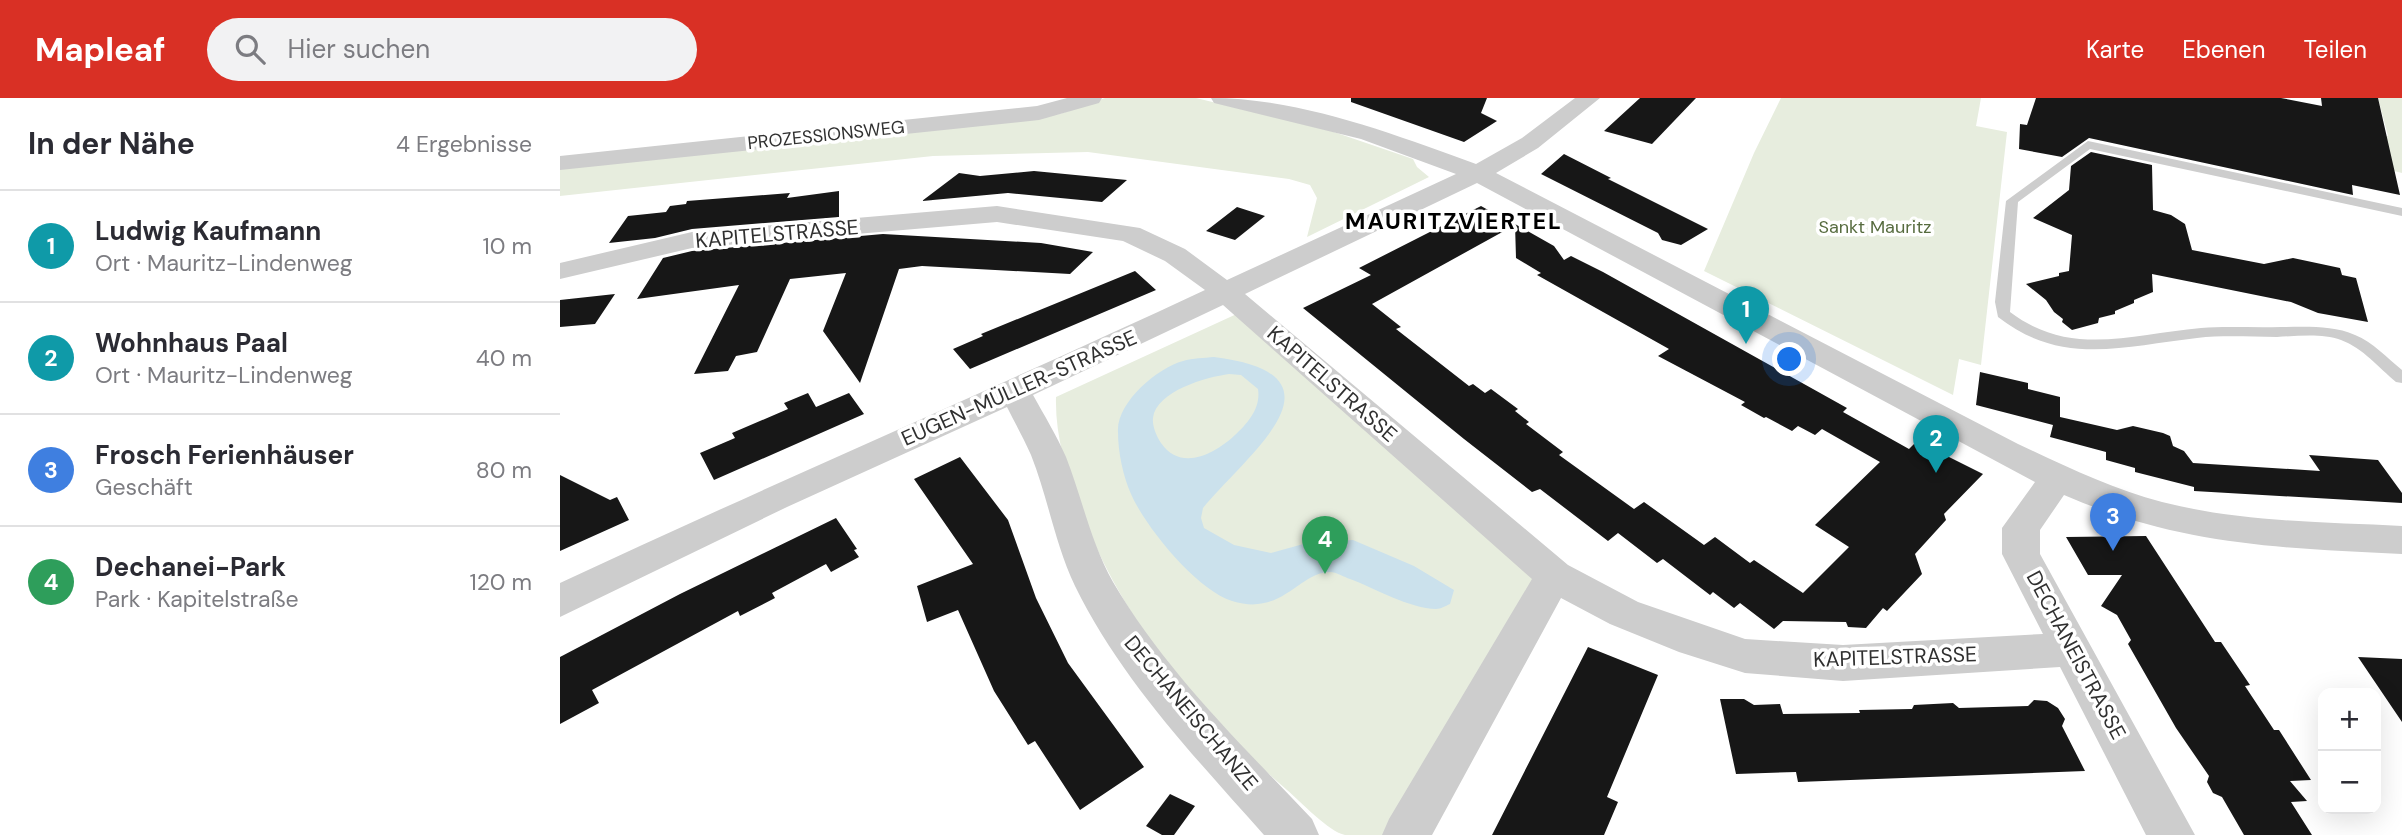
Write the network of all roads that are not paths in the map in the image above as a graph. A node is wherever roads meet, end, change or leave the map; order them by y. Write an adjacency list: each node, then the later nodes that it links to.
1 (1091, 98): 4 (street, PROZESSIONSWEG)
2 (1222, 98): 5 (street)
3 (1589, 98): 5 (street, EUGEN-MÜLLER-STRASSE)
4 (560, 163)
5 (1478, 173): 8 (street, EUGEN-MÜLLER-STRASSE); 11 (street)
6 (2402, 212): 9 (lane)
7 (560, 271): 8 (street, KAPITELSTRASSE)
8 (1227, 293): 10 (street, EUGEN-MÜLLER-STRASSE); 13 (street, KAPITELSTRASSE)
9 (2402, 379)
10 (1015, 391): 14 (street, EUGEN-MÜLLER-STRASSE); 16 (street, DECHANEISCHANZE)
11 (2057, 478): 12 (street); 15 (street, DECHANEISTRASSE)
12 (2402, 540)
13 (1554, 576): 15 (street, KAPITELSTRASSE); 17 (street)
14 (560, 601)
15 (2073, 649): 18 (street, DECHANEISTRASSE)
16 (1295, 835)
17 (1406, 835)
18 (2171, 835)

